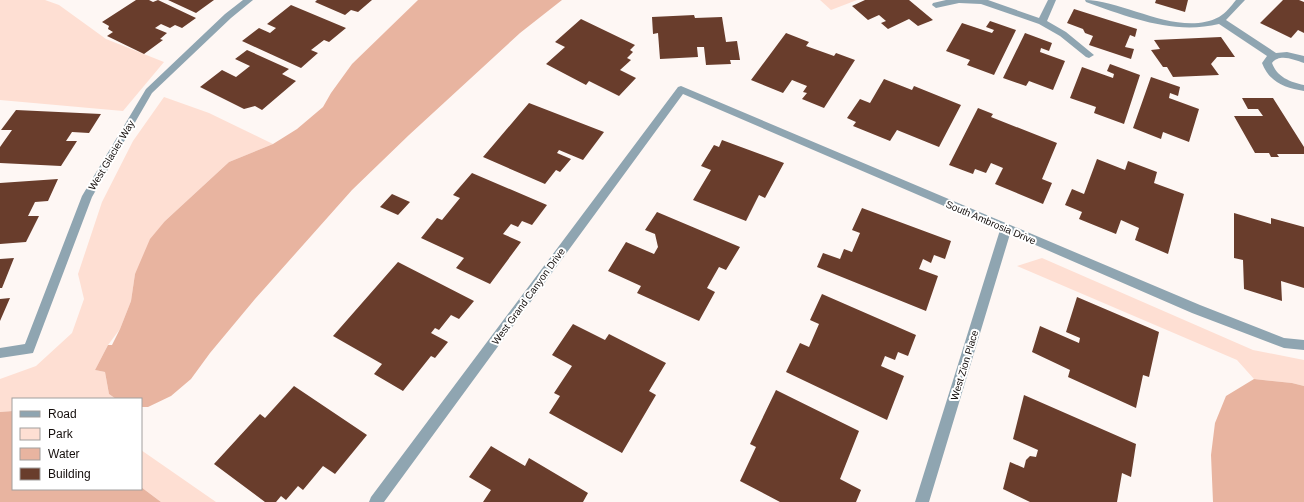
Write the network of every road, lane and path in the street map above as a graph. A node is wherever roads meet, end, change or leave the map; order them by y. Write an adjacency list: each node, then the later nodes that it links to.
1 (250, 0): 15 (street, West Glacier Way)
2 (1052, 0): 7 (street)
3 (1089, 0): 6 (street)
4 (1241, 0): 6 (street)
5 (936, 5): 7 (street)
6 (1219, 20): 9 (street)
7 (1042, 22): 8 (street)
8 (1089, 55)
9 (1274, 56): 10 (street); 11 (street)
10 (1304, 60)
11 (1304, 88)
12 (681, 89): 13 (street, South Ambrosia Drive); 16 (street, West Grand Canyon Drive)
13 (1006, 229): 14 (street, South Ambrosia Drive); 17 (street, West Zion Place)
14 (1304, 345)
15 (0, 353)
16 (376, 502)
17 (922, 502)

